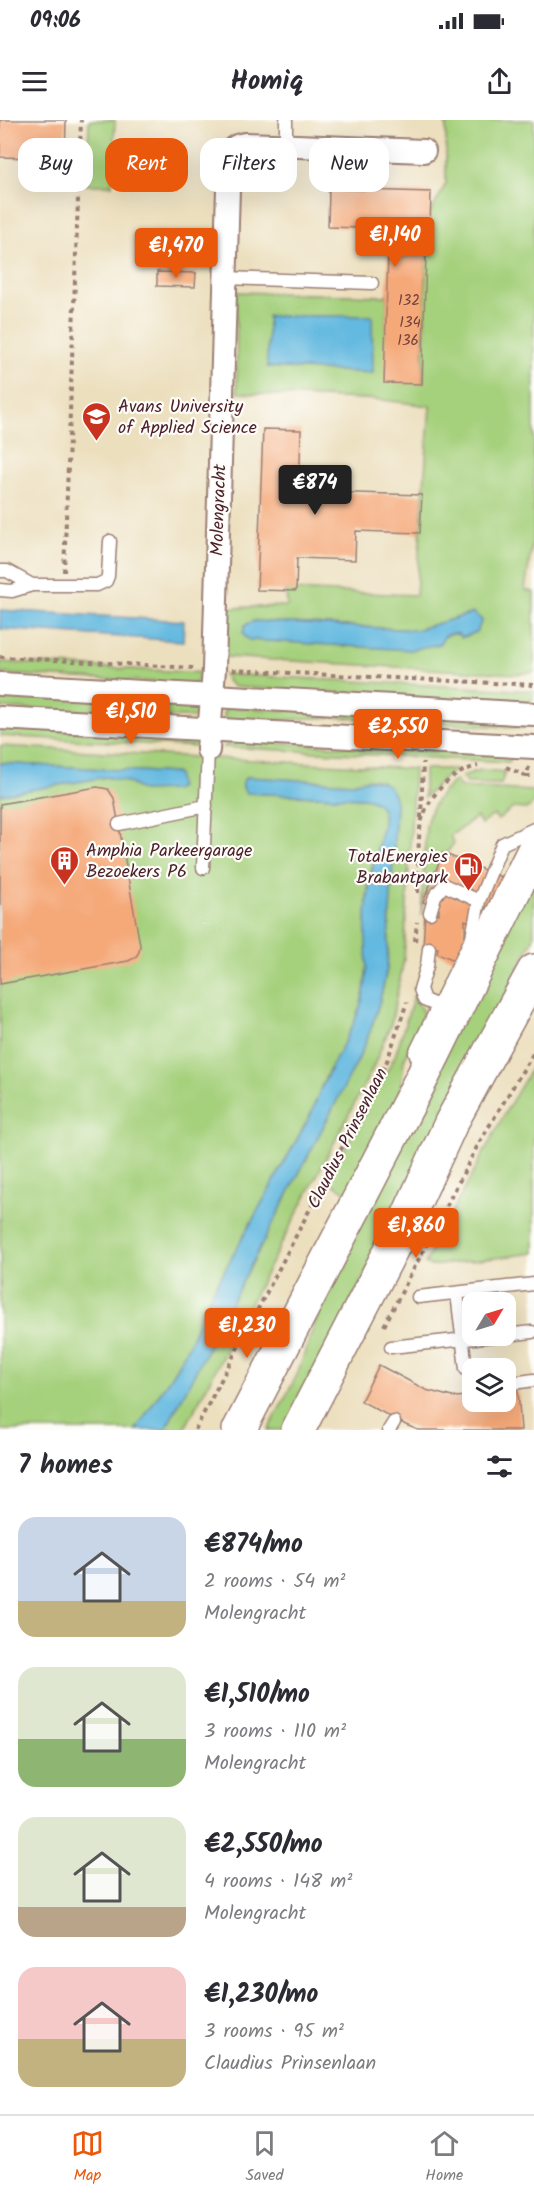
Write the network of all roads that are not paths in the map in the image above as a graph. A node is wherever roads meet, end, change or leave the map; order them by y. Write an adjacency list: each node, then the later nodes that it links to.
1 (286, 120): 2 (lane)
2 (286, 138)
3 (297, 146): 4 (street, Molengracht)
4 (424, 151)
5 (227, 192): 6 (street, Molengracht)
6 (224, 278): 7 (lane); 13 (street, Molengracht)
7 (372, 283)
8 (110, 541): 10 (lane)
9 (0, 571): 10 (lane)
10 (32, 585): 11 (lane)
11 (0, 590)
12 (0, 684): 13 (street)
13 (212, 697): 14 (street); 16 (street, Molengracht)
14 (534, 714)
15 (0, 717): 16 (street)
16 (209, 740): 17 (street); 18 (lane, Molengracht)
17 (533, 754)
18 (206, 806): 19 (lane); 22 (lane, Molengracht)
19 (119, 824)
20 (534, 829): 23 (lane)
21 (534, 850): 28 (main road)
22 (203, 868)
23 (479, 902): 24 (lane); 27 (lane)
24 (430, 913)
25 (429, 948): 27 (lane)
26 (534, 971): 40 (main road)
27 (438, 1006): 28 (lane)
28 (424, 1074): 39 (main road)
29 (534, 1284): 30 (lane)
30 (457, 1293): 31 (lane); 32 (lane)
31 (418, 1297)
32 (462, 1331)
33 (532, 1332): 34 (lane)
34 (516, 1334)
35 (462, 1339): 36 (lane)
36 (392, 1347)
37 (534, 1380): 38 (lane)
38 (516, 1383)
39 (239, 1430)
40 (298, 1430)

